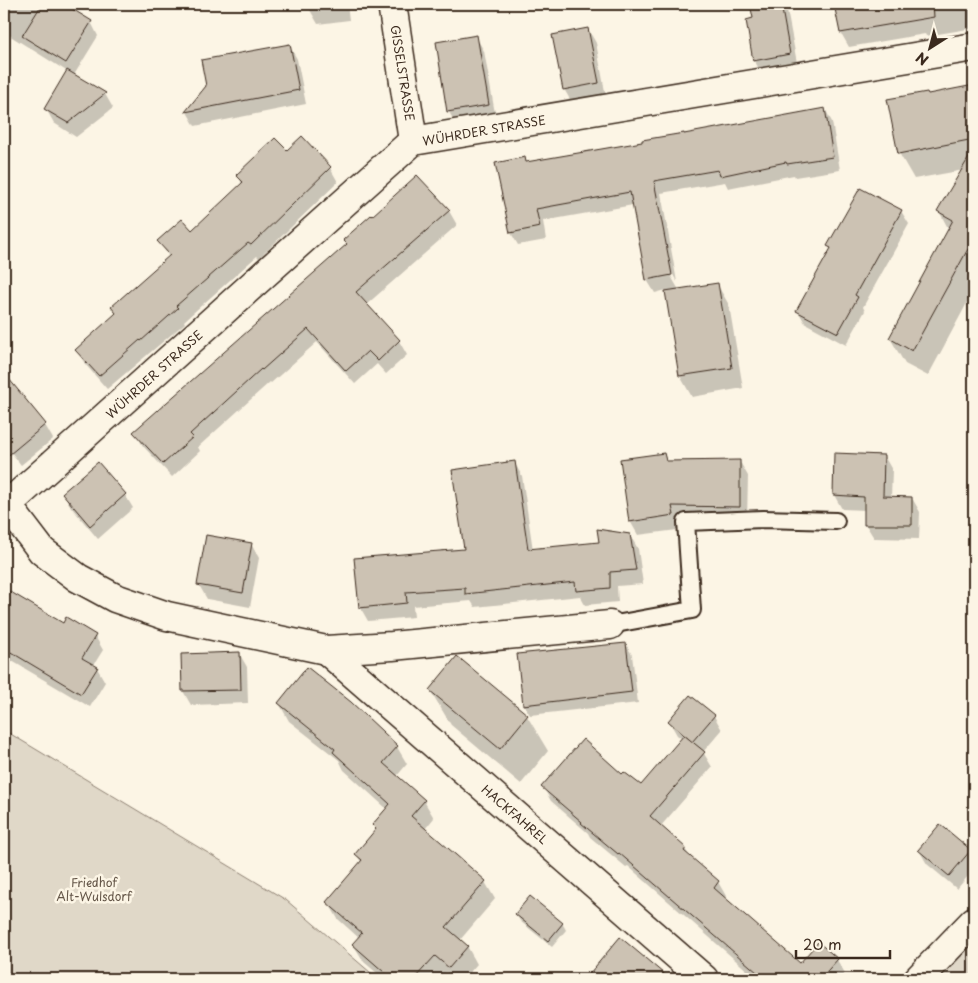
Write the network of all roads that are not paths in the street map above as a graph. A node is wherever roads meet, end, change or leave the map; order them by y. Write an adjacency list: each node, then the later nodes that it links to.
1 (392, 4): 3 (street, GISSELSTRASSE)
2 (974, 47): 3 (street, WÜHRDER STRASSE)
3 (413, 141): 4 (street, WÜHRDER STRASSE)
4 (5, 503): 7 (street, HACKFAHREL)
5 (836, 521): 6 (lane)
6 (610, 625): 7 (street, HACKFAHREL)
7 (326, 650): 9 (street, HACKFAHREL)
8 (974, 921): 10 (street)
9 (704, 979)
10 (918, 979)

